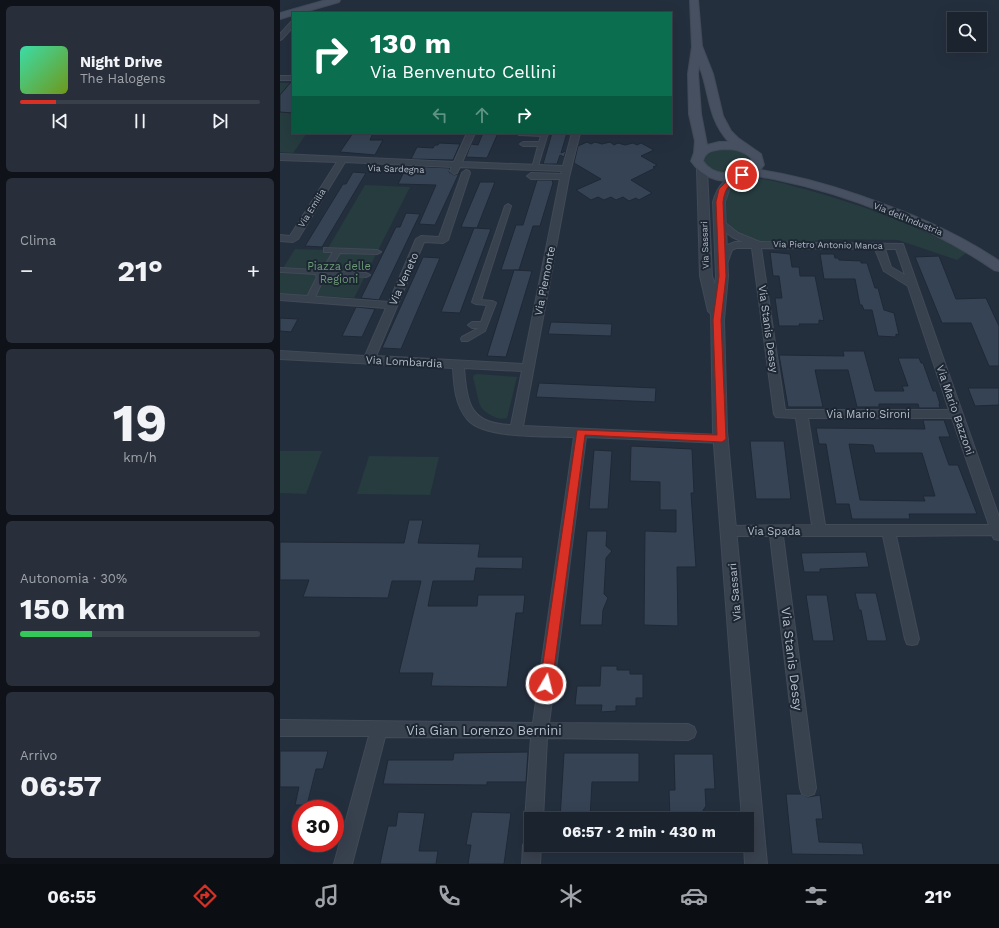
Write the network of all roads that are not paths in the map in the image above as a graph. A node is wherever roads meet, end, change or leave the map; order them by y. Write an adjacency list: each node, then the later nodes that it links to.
1 (320, 0): 5 (main road)
2 (336, 0): 4 (main road)
3 (694, 0): 8 (main road)
4 (292, 12)
5 (285, 14)
6 (292, 25): 7 (street)
7 (280, 38)
8 (697, 46): 16 (main road); 17 (main road)
9 (280, 78): 10 (street)
10 (292, 78)
11 (471, 134): 22 (street)
12 (544, 134): 15 (street)
13 (576, 134): 26 (street, Via Piemonte)
14 (523, 144): 15 (street)
15 (541, 144): 23 (street)
16 (746, 149): 17 (main road); 19 (main road, Via dell'Industria)
17 (700, 153): 24 (main road)
18 (280, 157): 20 (street, Via Sardegna)
19 (758, 160): 27 (main road); 28 (main road, Via dell'Industria)
20 (340, 163): 21 (street, Via Sardegna); 22 (street, Via Sardegna); 31 (street, Via Emilia)
21 (280, 164)
22 (455, 168): 23 (street, Via Sardegna); 25 (street, Via Sardegna)
23 (535, 168): 26 (street, Via Sardegna)
24 (702, 169): 27 (main road, Via dell'Industria); 48 (street, Via Sassari)
25 (466, 173): 26 (street, Via Sardegna); 47 (street, Via Veneto)
26 (566, 173): 55 (street, Via Piemonte)
27 (746, 174): 28 (main road, Via dell'Industria); 30 (street, Via Sassari)
28 (810, 184): 39 (main road, Via dell'Industria)
29 (508, 206): 50 (street)
30 (720, 223): 32 (street, Via Pietro Antonio Manca); 38 (street, Via Sassari)
31 (280, 238)
32 (756, 244): 33 (street, Via Pietro Antonio Manca); 38 (street, Via Pietro Antonio Manca); 56 (street, Via Stanis Dessy)
33 (879, 246): 34 (street, Via Pietro Antonio Manca); 44 (street)
34 (900, 246): 44 (street, Via Mario Bazzoni)
35 (327, 250): 36 (street)
36 (337, 251): 37 (street); 41 (street)
37 (377, 252)
38 (722, 267): 48 (street, Via Sassari)
39 (999, 267)
40 (282, 270): 42 (street)
41 (330, 270): 42 (street); 43 (street)
42 (319, 275): 46 (street)
43 (366, 275)
44 (912, 284): 58 (street, Via Mario Bazzoni)
45 (280, 298): 46 (street)
46 (310, 299): 47 (street)
47 (393, 304): 53 (street, Via Veneto)
48 (717, 320): 61 (street, Via Sassari)
49 (472, 324): 50 (street)
50 (484, 325): 51 (street)
51 (465, 339)
52 (280, 355): 53 (street, Via Lombardia)
53 (369, 360): 54 (street, Via Lombardia)
54 (458, 365): 55 (street, Via Lombardia); 59 (street)
55 (528, 368): 59 (street, Via Piemonte)
56 (780, 414): 57 (street, Via Mario Sironi)
57 (801, 414): 58 (street, Via Mario Sironi); 65 (street)
58 (956, 414): 66 (street, Via Mario Bazzoni)
59 (516, 430): 60 (street)
60 (581, 432): 61 (street); 70 (street)
61 (722, 439): 63 (street, Via Sassari)
62 (888, 530): 65 (street, Via Spada); 66 (street, Via Spada); 67 (street)
63 (730, 531): 64 (street, Via Spada); 77 (street, Via Sassari)
64 (776, 531): 65 (street, Via Spada); 72 (street, Via Stanis Dessy)
65 (819, 531)
66 (998, 533)
67 (912, 639)
68 (280, 728): 69 (street, Via Gian Lorenzo Bernini)
69 (379, 729): 70 (street, Via Gian Lorenzo Bernini); 75 (street)
70 (540, 730): 71 (street, Via Gian Lorenzo Bernini); 73 (street)
71 (688, 732)
72 (808, 788)
73 (534, 812)
74 (532, 852): 76 (street)
75 (342, 864)
76 (531, 864)
77 (756, 864)

